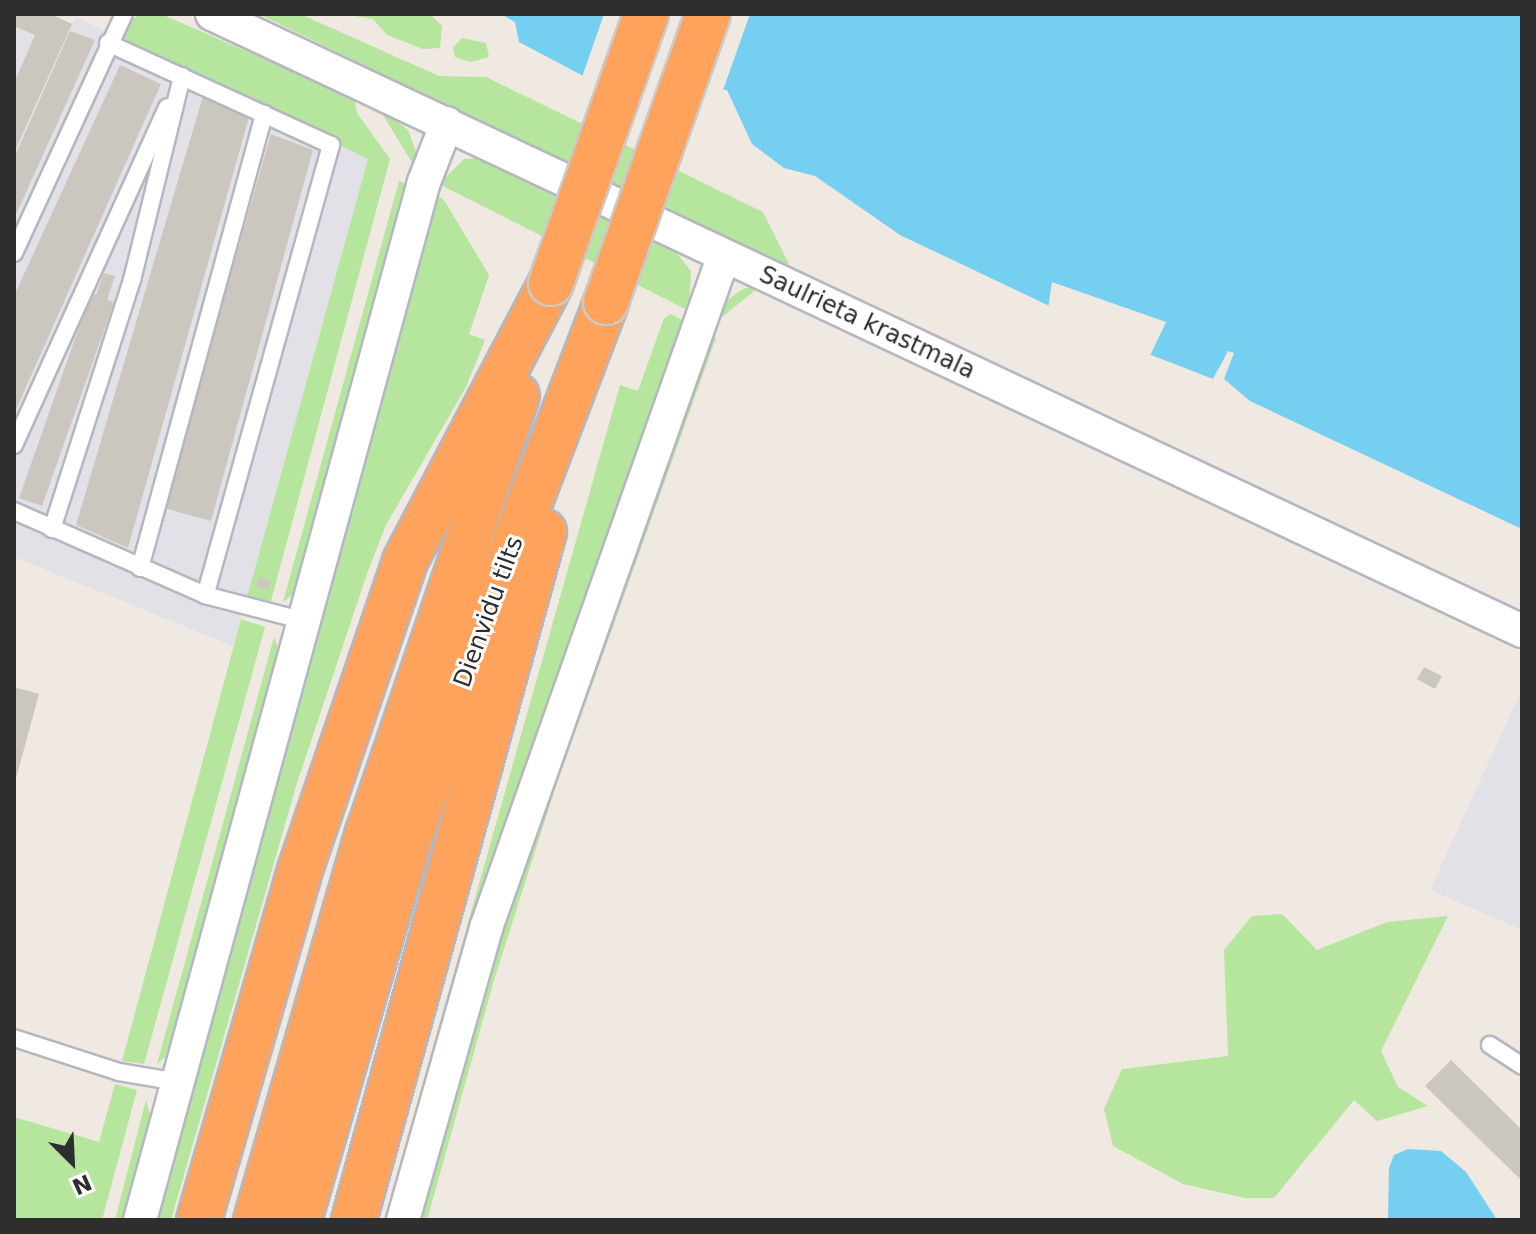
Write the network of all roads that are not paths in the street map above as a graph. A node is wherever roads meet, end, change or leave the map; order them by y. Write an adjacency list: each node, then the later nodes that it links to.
1 (124, 14): 5 (lane)
2 (212, 14): 8 (street, Saulrieta krastmala)
3 (646, 14): 11 (highway, Dienvidu tilts, bridge)
4 (708, 14): 12 (highway, Dienvidu tilts, bridge)
5 (108, 43): 6 (lane); 9 (lane)
6 (182, 76): 7 (lane); 13 (lane); 15 (lane)
7 (264, 114): 16 (lane); 17 (lane)
8 (447, 123): 10 (street, Saulrieta krastmala); 18 (street)
9 (14, 253)
10 (723, 258): 19 (street, Saulrieta krastmala); 29 (street)
11 (551, 283): 25 (highway); 26 (highway, Dienvidu tilts)
12 (606, 302): 27 (highway, Dienvidu tilts); 28 (highway)
13 (14, 445)
14 (14, 511): 15 (lane)
15 (52, 529): 16 (lane)
16 (140, 568): 17 (lane)
17 (205, 595): 18 (lane)
18 (305, 621): 23 (street)
19 (1522, 631)
20 (14, 1038): 23 (lane)
21 (1490, 1045): 22 (lane)
22 (1522, 1066)
23 (178, 1082): 24 (street)
24 (140, 1220)
25 (199, 1220)
26 (256, 1220)
27 (299, 1220)
28 (354, 1220)
29 (403, 1220)

